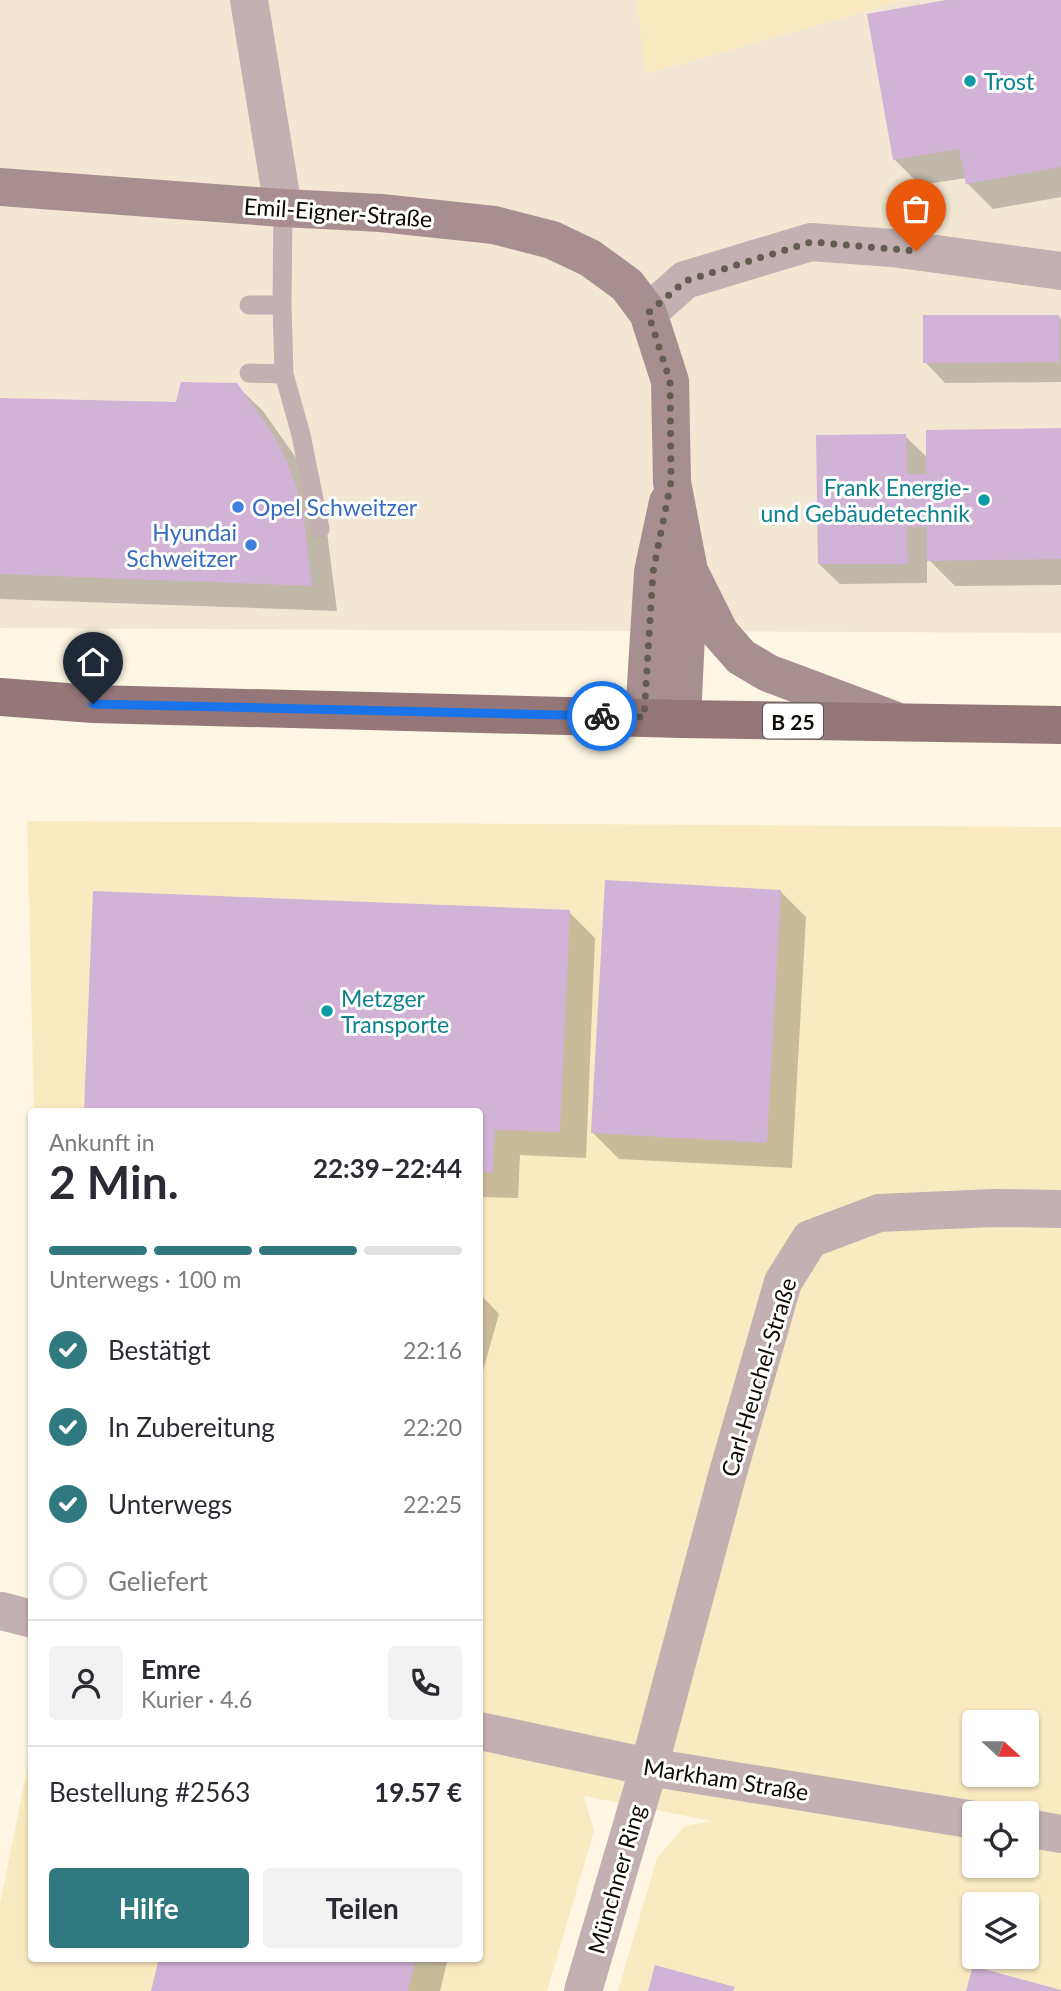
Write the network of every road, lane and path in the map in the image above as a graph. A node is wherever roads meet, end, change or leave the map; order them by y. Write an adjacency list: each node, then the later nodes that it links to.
1 (249, 0): 3 (street)
2 (0, 187): 3 (main road, Emil-Eigner-Straße)
3 (283, 208): 6 (lane); 7 (main road, Emil-Eigner-Straße)
4 (1061, 271): 7 (street)
5 (249, 305): 6 (lane)
6 (282, 305): 9 (lane)
7 (648, 313): 10 (main road, Emil-Eigner-Straße)
8 (249, 373): 9 (lane)
9 (284, 374): 11 (lane)
10 (671, 482): 12 (main road, Emil-Eigner-Straße); 14 (main road, Emil-Eigner-Straße)
11 (320, 529)
12 (689, 571): 15 (main road, Emil-Eigner-Straße); 16 (main road, Emil-Eigner-Straße)
13 (0, 697): 14 (main road, B 25)
14 (644, 717): 15 (main road, B 25)
15 (682, 719): 16 (main road, B 25)
16 (903, 723): 17 (main road, B 25)
17 (1061, 725)
18 (1061, 1209): 20 (street, Carl-Heuchel-Straße)
19 (483, 1732): 20 (street, Markham Straße)
20 (649, 1766): 21 (street, Markham Straße); 24 (street, Münchner Ring)
21 (962, 1818)
22 (1039, 1830): 23 (street)
23 (1061, 1834)
24 (583, 1991)

